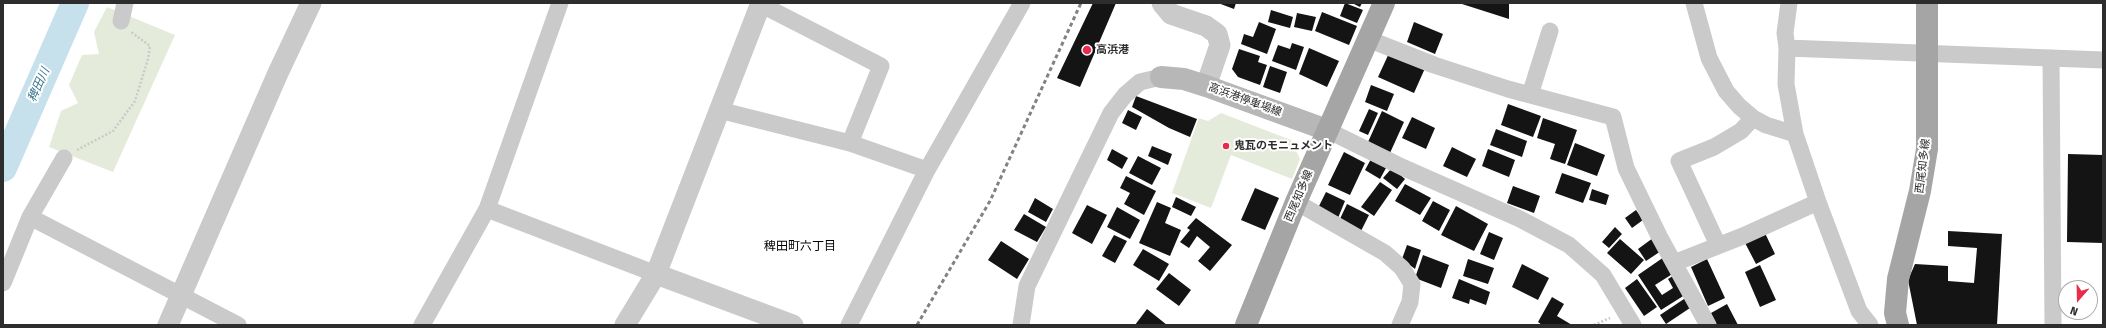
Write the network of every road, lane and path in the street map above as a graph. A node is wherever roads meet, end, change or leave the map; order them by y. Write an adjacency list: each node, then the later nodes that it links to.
1 (124, 3): 11 (street)
2 (311, 3): 36 (street)
3 (560, 3): 30 (street)
4 (760, 3): 21 (street); 25 (street)
5 (1022, 3): 27 (street)
6 (1162, 3): 19 (street)
7 (1384, 3): 13 (main road, 西尾知多線)
8 (1694, 3): 22 (street)
9 (1789, 3): 14 (street)
10 (1927, 3): 15 (main road, 西尾知多線)
11 (121, 21): 26 (path)
12 (1550, 31): 20 (street)
13 (1368, 39): 20 (street); 23 (main road, 西尾知多線)
14 (1787, 48): 15 (street); 24 (street)
15 (1928, 53): 16 (street); 49 (main road, 西尾知多線)
16 (2051, 58): 17 (street); 50 (street)
17 (2103, 60)
18 (1161, 77): 19 (main road, 高浜港停車場線); 43 (street)
19 (1206, 86): 23 (main road, 高浜港停車場線)
20 (1530, 95): 33 (street)
21 (719, 110): 25 (street); 34 (street)
22 (1753, 118): 24 (street); 32 (street)
23 (1328, 130): 28 (main road, 西尾知多線); 46 (street)
24 (1795, 134): 29 (street)
25 (850, 143): 27 (street)
26 (64, 158): 31 (street)
27 (927, 170): 42 (street)
28 (1296, 202): 44 (main road, 西尾知多線); 45 (street)
29 (1818, 202): 32 (street); 48 (street)
30 (487, 209): 34 (street); 39 (street)
31 (30, 217): 35 (street); 36 (street)
32 (1718, 245): 33 (street)
33 (1674, 263): 47 (street)
34 (656, 274): 40 (street); 41 (street)
35 (3, 283)
36 (182, 295): 37 (street); 38 (street)
37 (168, 325)
38 (238, 325)
39 (422, 325)
40 (625, 325)
41 (793, 325)
42 (849, 325)
43 (1021, 325)
44 (1246, 325)
45 (1400, 325)
46 (1633, 325)
47 (1708, 325)
48 (1870, 325)
49 (1898, 325)
50 (2053, 325)

